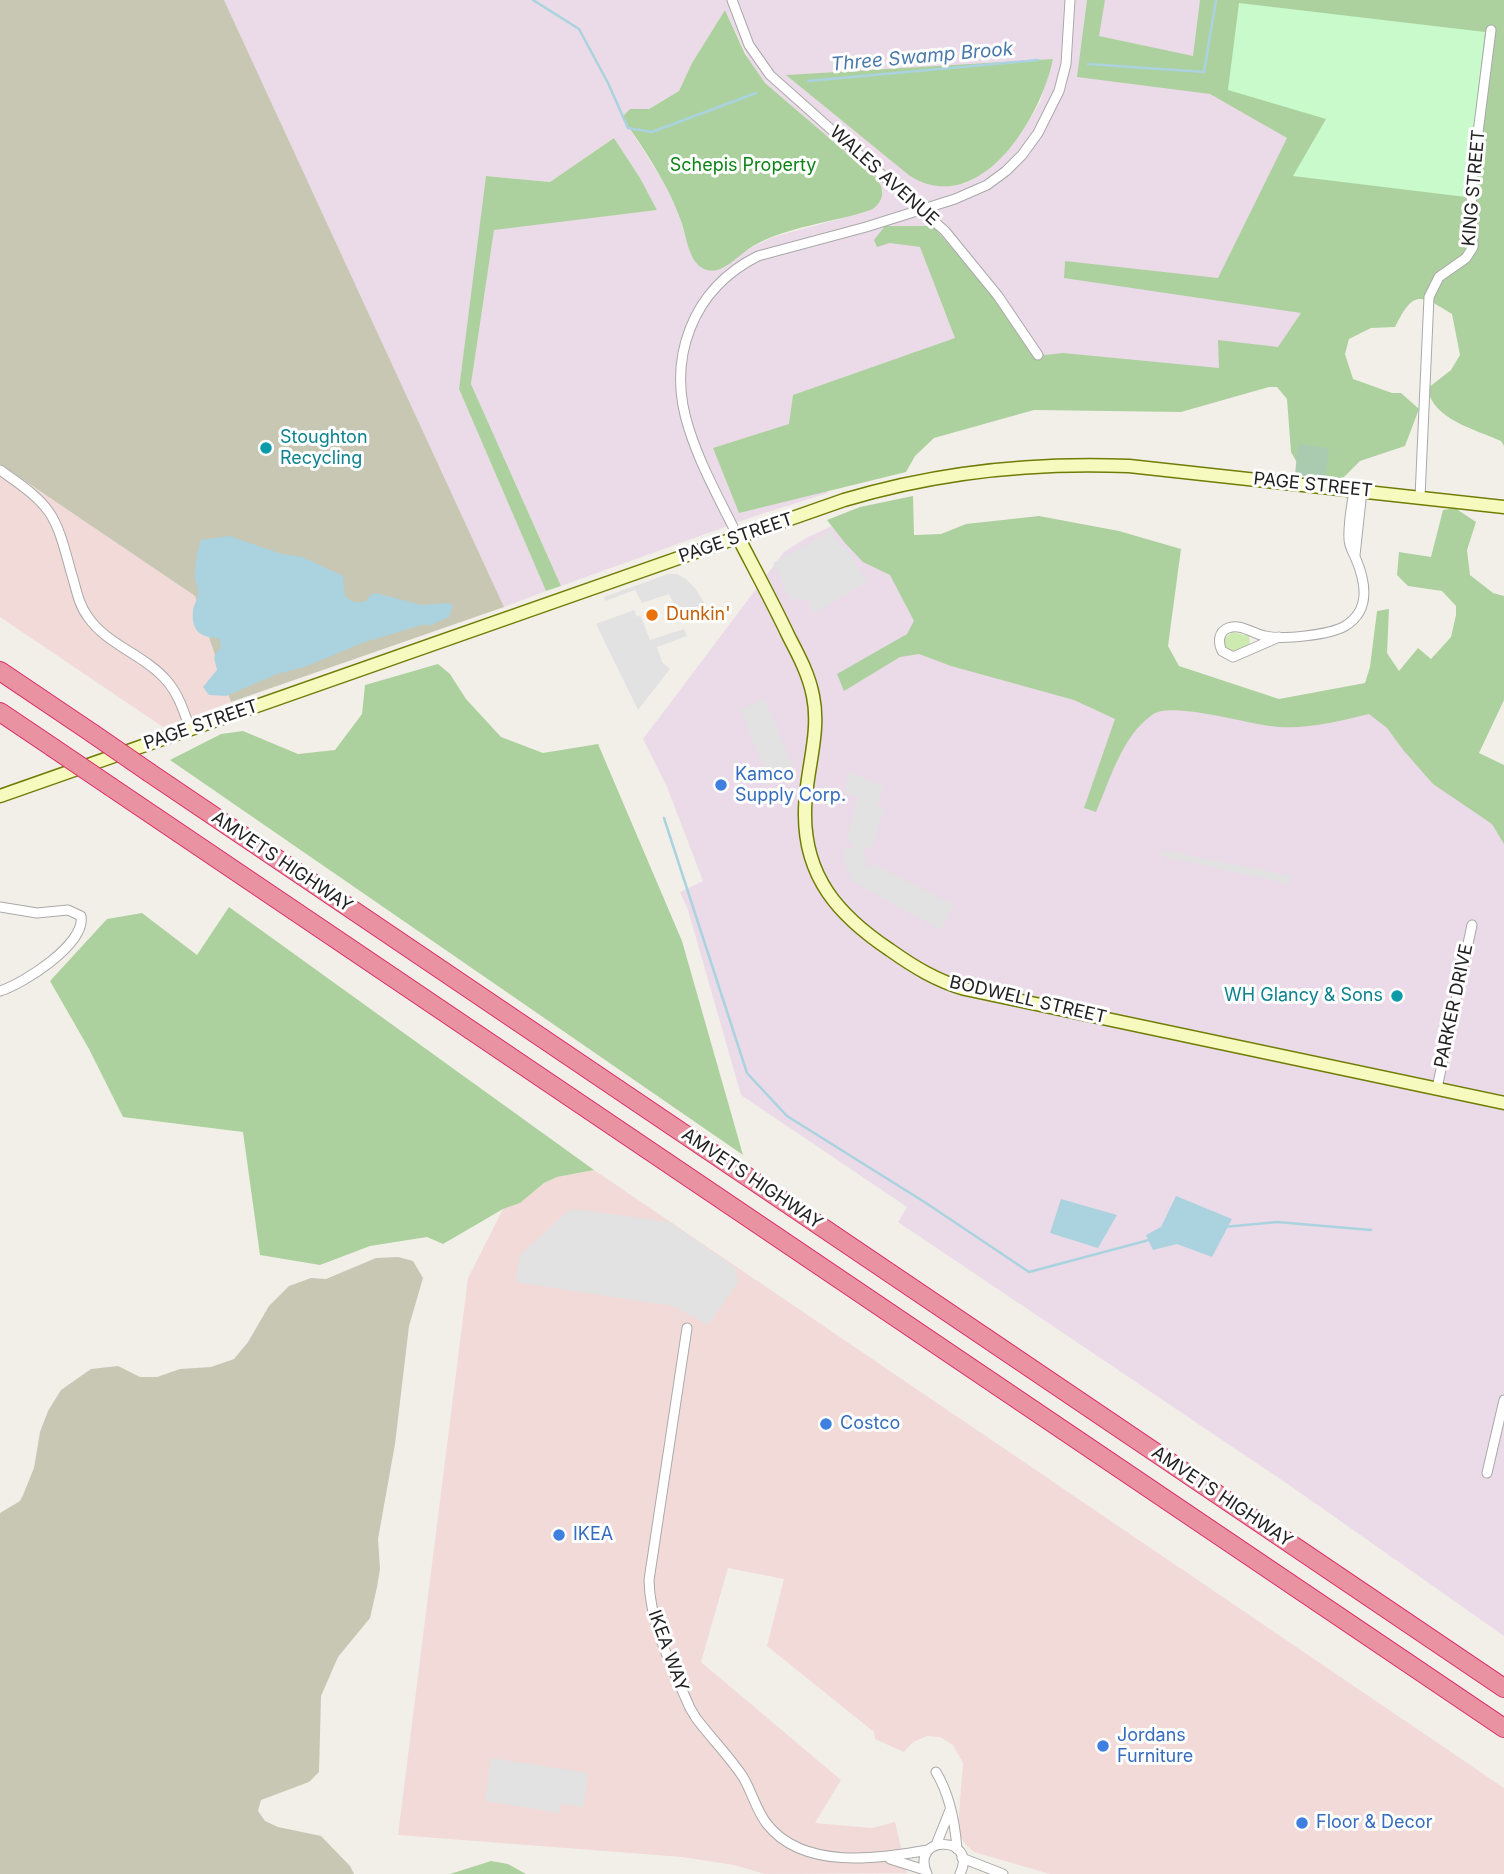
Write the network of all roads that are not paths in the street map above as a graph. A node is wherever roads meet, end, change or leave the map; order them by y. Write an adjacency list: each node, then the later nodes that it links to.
1 (732, 0): 4 (street, WALES AVENUE)
2 (1070, 0): 4 (street)
3 (1491, 30): 8 (street, KING STREET)
4 (922, 209): 5 (street, WALES AVENUE); 10 (street)
5 (1038, 355)
6 (0, 470): 16 (street)
7 (1358, 490): 8 (main road, PAGE STREET); 10 (main road, PAGE STREET); 12 (street)
8 (1420, 497): 9 (main road, PAGE STREET)
9 (1504, 507)
10 (738, 537): 16 (main road, PAGE STREET); 21 (main road, BODWELL STREET)
11 (1250, 631): 12 (street); 13 (street); 13 (street)
12 (1279, 637): 13 (street)
13 (1249, 651)
14 (0, 671): 26 (highway, AMVETS HIGHWAY, bridge)
15 (0, 712): 27 (highway, AMVETS HIGHWAY, bridge)
16 (190, 729): 17 (main road, PAGE STREET)
17 (0, 796)
18 (0, 908): 20 (street)
19 (1472, 925): 21 (street, PARKER DRIVE)
20 (0, 991)
21 (1437, 1088): 22 (main road, BODWELL STREET)
22 (1504, 1103)
23 (687, 1328): 32 (street, IKEA WAY)
24 (1504, 1399): 25 (street)
25 (1487, 1473)
26 (1504, 1688)
27 (1504, 1728)
28 (936, 1772): 29 (street)
29 (950, 1810): 30 (street); 31 (street)
30 (932, 1847): 31 (street); 32 (street, IKEA WAY); 33 (street)
31 (960, 1854): 34 (street); 35 (street)
32 (885, 1858): 33 (street, IKEA WAY)
33 (926, 1872)
34 (960, 1874)
35 (1003, 1874)

